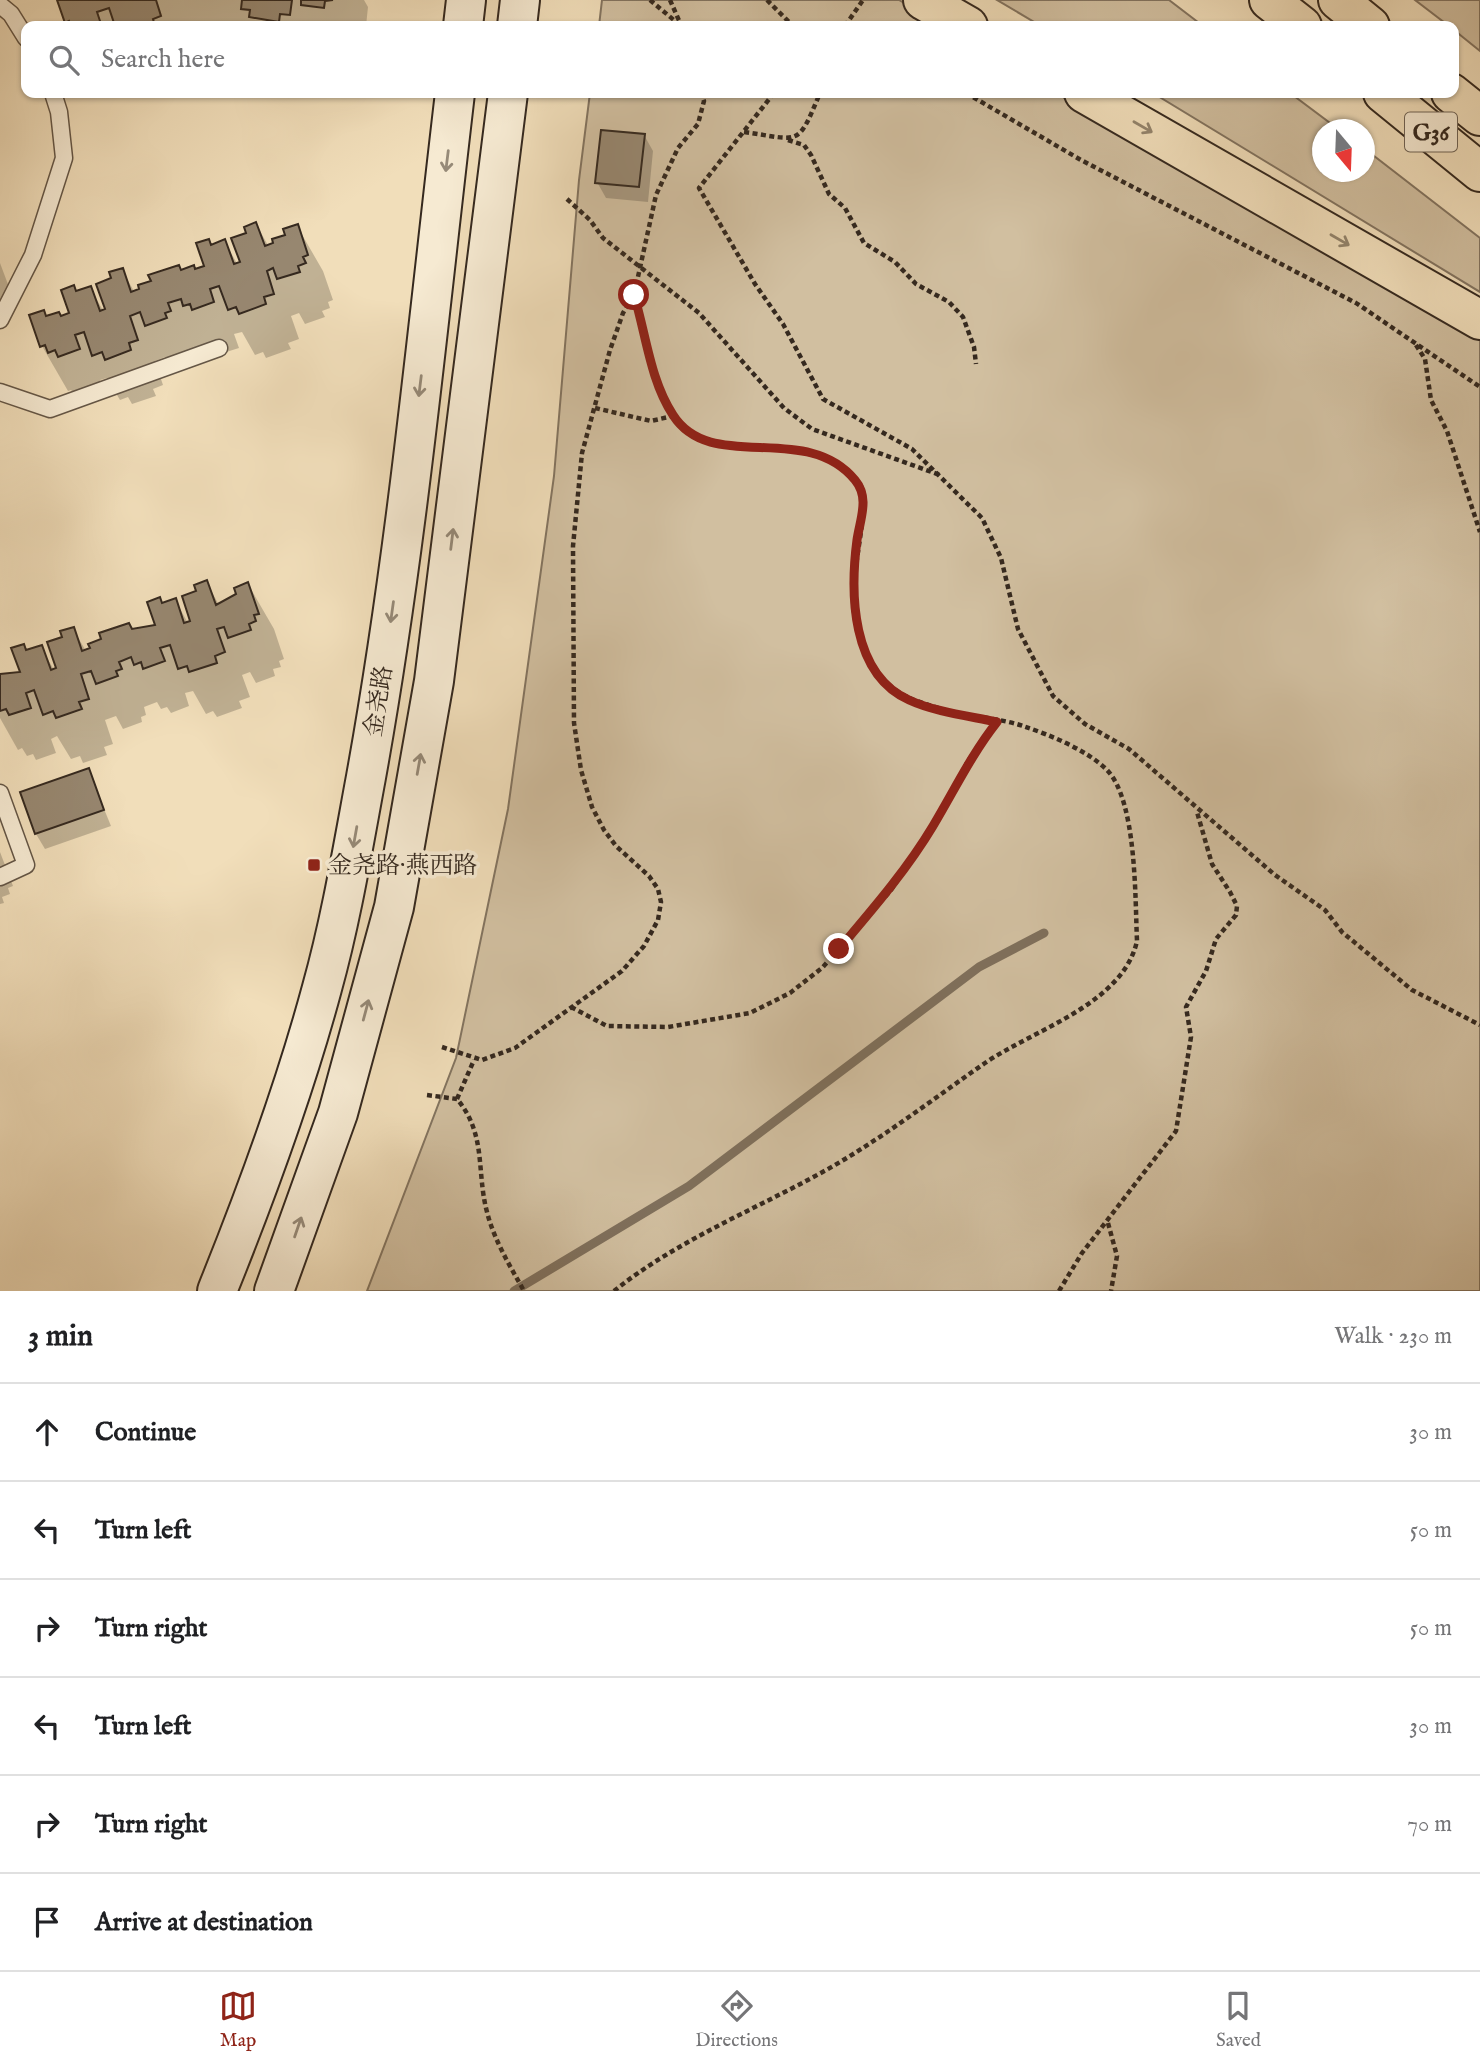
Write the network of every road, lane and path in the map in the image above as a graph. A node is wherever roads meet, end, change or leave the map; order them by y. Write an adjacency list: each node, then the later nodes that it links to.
1 (466, 0): 11 (main road)
2 (520, 0): 12 (main road)
3 (650, 0): 13 (path)
4 (670, 0): 14 (path)
5 (767, 0): 15 (path)
6 (863, 0): 16 (path)
7 (923, 0): 17 (highway)
8 (1269, 0): 18 (highway)
9 (1338, 0): 19 (highway)
10 (0, 5): 20 (lane)
11 (464, 21)
12 (518, 21)
13 (675, 21)
14 (679, 21)
15 (788, 21)
16 (848, 21)
17 (959, 21)
18 (1296, 21)
19 (1364, 21)
20 (21, 30)
21 (55, 98): 38 (lane)
22 (454, 98): 60 (main road, 金尧路, one-way to 60)
23 (507, 98): 61 (main road, 金尧路, one-way to 23)
24 (703, 98): 36 (path)
25 (770, 98): 32 (path)
26 (819, 98): 33 (path)
27 (975, 98): 40 (path)
28 (1093, 98): 39 (highway, one-way to 39)
29 (1389, 98): 34 (highway, G36)
30 (1457, 98): 31 (highway, G36)
31 (1480, 116)
32 (743, 132): 33 (path); 47 (path)
33 (788, 140): 42 (path)
34 (1480, 172)
35 (566, 199): 36 (path)
36 (638, 268): 37 (path); 47 (path)
37 (634, 295): 45 (path); 46 (path)
38 (0, 320)
39 (1480, 320)
40 (1416, 344): 43 (path); 48 (path)
41 (219, 348): 44 (lane)
42 (976, 364)
43 (1480, 387)
44 (0, 392)
45 (595, 408): 46 (path); 53 (path)
46 (673, 416): 49 (path)
47 (943, 476): 51 (path)
48 (1480, 532)
49 (997, 722): 53 (path); 63 (path)
50 (0, 793): 52 (lane)
51 (1195, 808): 54 (path); 59 (path)
52 (0, 877)
53 (571, 1007): 56 (path)
54 (1480, 1025)
55 (442, 1047): 56 (path)
56 (474, 1060): 58 (path)
57 (427, 1095): 58 (path)
58 (457, 1099): 62 (path)
59 (1108, 1222): 64 (path); 65 (path)
60 (217, 1291)
61 (274, 1291)
62 (524, 1291)
63 (614, 1291)
64 (1059, 1291)
65 (1111, 1291)

